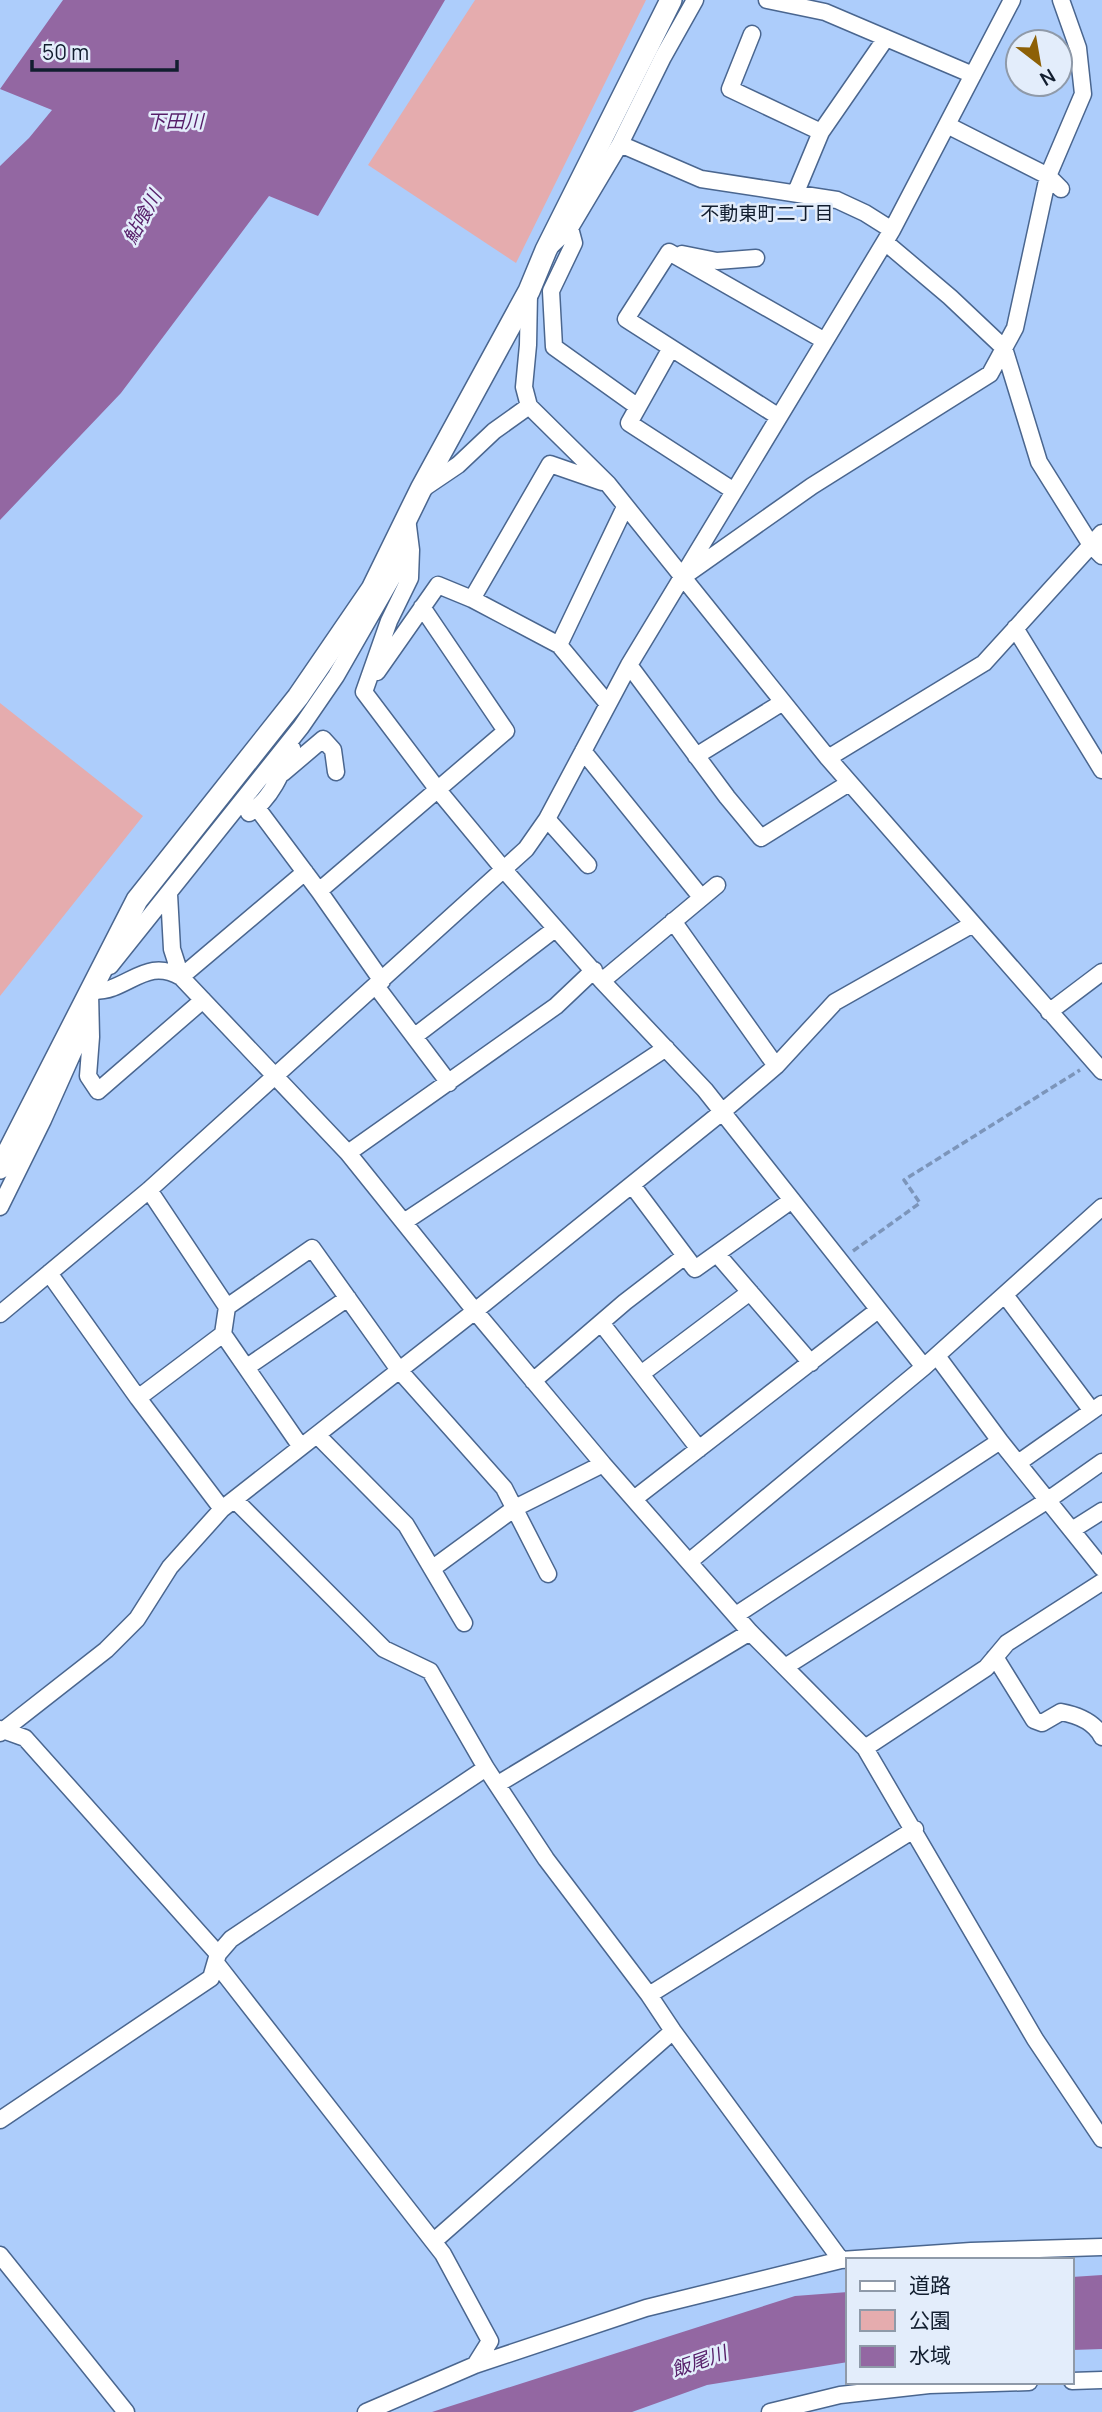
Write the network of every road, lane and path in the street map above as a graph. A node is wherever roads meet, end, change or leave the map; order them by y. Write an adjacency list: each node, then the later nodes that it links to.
1 (671, 0): 18 (street)
2 (695, 0): 12 (street)
3 (766, 0): 6 (street)
4 (1012, 0): 9 (street)
5 (1061, 0): 13 (street)
6 (827, 6): 8 (street)
7 (752, 34): 11 (street)
8 (886, 38): 9 (street); 11 (street)
9 (973, 75): 10 (street)
10 (947, 125): 13 (street); 17 (street)
11 (821, 132): 15 (street)
12 (620, 144): 15 (street); 16 (street)
13 (1048, 176): 14 (street); 24 (street)
14 (1061, 189)
15 (796, 192): 17 (street)
16 (570, 228): 18 (street); 26 (street)
17 (888, 236): 22 (street); 24 (street)
18 (546, 250): 21 (street)
19 (669, 252): 20 (street); 22 (street); 23 (street)
20 (756, 258)
21 (529, 291): 25 (street); 29 (street)
22 (825, 341): 27 (street)
23 (671, 348): 26 (street); 27 (street)
24 (1004, 348): 33 (street); 34 (street)
25 (529, 406): 28 (street); 29 (street)
26 (638, 407): 30 (street)
27 (779, 416): 30 (street)
28 (608, 484): 31 (street); 35 (street)
29 (421, 489): 32 (street)
30 (734, 491): 34 (street)
31 (625, 506): 34 (street); 38 (street)
32 (407, 517): 40 (street); 41 (street); 44 (street)
33 (1098, 544): 37 (street)
34 (683, 576): 39 (street); 42 (street)
35 (472, 599): 36 (street); 38 (street)
36 (422, 607): 40 (street); 52 (street)
37 (1015, 628): 47 (street); 48 (street)
38 (559, 645): 43 (street)
39 (629, 665): 43 (street); 46 (street)
40 (364, 692): 52 (street)
41 (298, 697): 44 (street); 71 (street)
42 (783, 702): 46 (street); 47 (street)
43 (608, 704): 45 (street)
44 (301, 727): 50 (street); 55 (street)
45 (583, 751): 54 (street); 62 (street)
46 (696, 757): 51 (street)
47 (828, 758): 51 (street)
48 (1102, 769)
49 (336, 772): 50 (street)
50 (281, 774): 53 (street)
51 (849, 783): 64 (street)
52 (438, 790): 57 (street); 60 (street)
53 (257, 808): 55 (street); 58 (street)
54 (547, 819): 56 (street); 57 (street)
55 (217, 832): 61 (street)
56 (588, 864)
57 (505, 871): 65 (street); 69 (street)
58 (305, 872): 60 (street); 68 (street)
59 (717, 885): 62 (street)
60 (319, 891): 69 (street)
61 (169, 894): 68 (street); 71 (street)
62 (701, 897): 63 (street)
63 (673, 921): 67 (street); 75 (street)
64 (972, 924): 72 (street); 75 (street)
65 (555, 929): 67 (street); 73 (street)
66 (1102, 972): 72 (street)
67 (598, 975): 74 (street); 78 (street)
68 (181, 977): 70 (street); 71 (street)
69 (379, 984): 73 (street); 77 (street)
70 (203, 1000): 71 (street); 77 (street)
71 (90, 1002): 81 (street); 85 (street)
72 (1049, 1012): 76 (street)
73 (415, 1036): 78 (street)
74 (666, 1048): 79 (street); 87 (street)
75 (776, 1066): 79 (street)
76 (1098, 1066): 90 (path)
77 (276, 1076): 80 (street); 83 (street)
78 (449, 1083): 80 (street)
79 (722, 1112): 82 (street); 84 (street)
80 (348, 1153): 87 (street)
81 (0, 1168)
82 (632, 1185): 89 (street); 97 (street)
83 (149, 1189): 91 (street); 95 (street)
84 (792, 1200): 88 (street); 90 (street)
85 (0, 1207)
86 (1102, 1207): 93 (street)
87 (404, 1222): 97 (street)
88 (717, 1254): 89 (street); 92 (street)
89 (685, 1256): 99 (street)
90 (839, 1261): 96 (street)
91 (49, 1273): 98 (street); 107 (street)
92 (750, 1292): 102 (street); 105 (street)
93 (1005, 1295): 101 (street); 108 (street)
94 (348, 1298): 95 (street); 103 (street); 104 (street)
95 (227, 1307): 100 (street)
96 (878, 1310): 101 (street); 102 (street)
97 (475, 1311): 104 (street); 106 (street)
98 (0, 1314)
99 (602, 1324): 105 (street); 106 (street)
100 (223, 1334): 103 (street); 107 (street)
101 (930, 1362): 110 (street); 122 (street)
102 (811, 1363): 112 (street)
103 (247, 1367): 111 (street)
104 (400, 1370): 109 (street); 119 (street)
105 (641, 1374): 112 (street)
106 (534, 1381): 115 (street)
107 (138, 1398): 118 (street)
108 (1097, 1408): 114 (street)
109 (317, 1435): 111 (street); 123 (street)
110 (1000, 1441): 114 (street); 127 (street)
111 (301, 1447): 118 (street)
112 (699, 1449): 116 (street)
113 (1102, 1462): 117 (street)
114 (1018, 1463): 117 (street)
115 (603, 1464): 116 (street); 119 (street)
116 (634, 1499): 122 (street)
117 (1048, 1500): 121 (street); 131 (street)
118 (229, 1505): 132 (street); 135 (street)
119 (515, 1508): 123 (street); 125 (street)
120 (1102, 1511): 121 (street)
121 (1072, 1530): 124 (street)
122 (690, 1561): 127 (street)
123 (433, 1568): 128 (street)
124 (1102, 1568)
125 (548, 1574)
126 (1102, 1582): 130 (street)
127 (736, 1615): 129 (street)
128 (464, 1623)
129 (750, 1632): 131 (street); 136 (street)
130 (995, 1657): 133 (street); 134 (street)
131 (785, 1667): 134 (street)
132 (1, 1731): 138 (street)
133 (1102, 1737)
134 (865, 1748): 137 (street)
135 (486, 1768): 136 (street); 138 (street)
136 (498, 1784): 139 (street)
137 (915, 1829): 139 (street); 142 (street)
138 (217, 1958): 141 (street); 143 (street)
139 (649, 1995): 140 (street)
140 (673, 2031): 143 (street); 147 (street)
141 (0, 2120)
142 (1102, 2139)
143 (435, 2241): 149 (street)
144 (1102, 2247): 146 (street)
145 (0, 2255): 153 (street)
146 (870, 2258)
147 (841, 2260): 148 (street); 149 (street)
148 (846, 2260)
149 (475, 2365): 154 (street)
150 (1102, 2380): 151 (street)
151 (1074, 2381)
152 (962, 2384): 155 (street)
153 (125, 2412)
154 (366, 2412)
155 (770, 2412)

